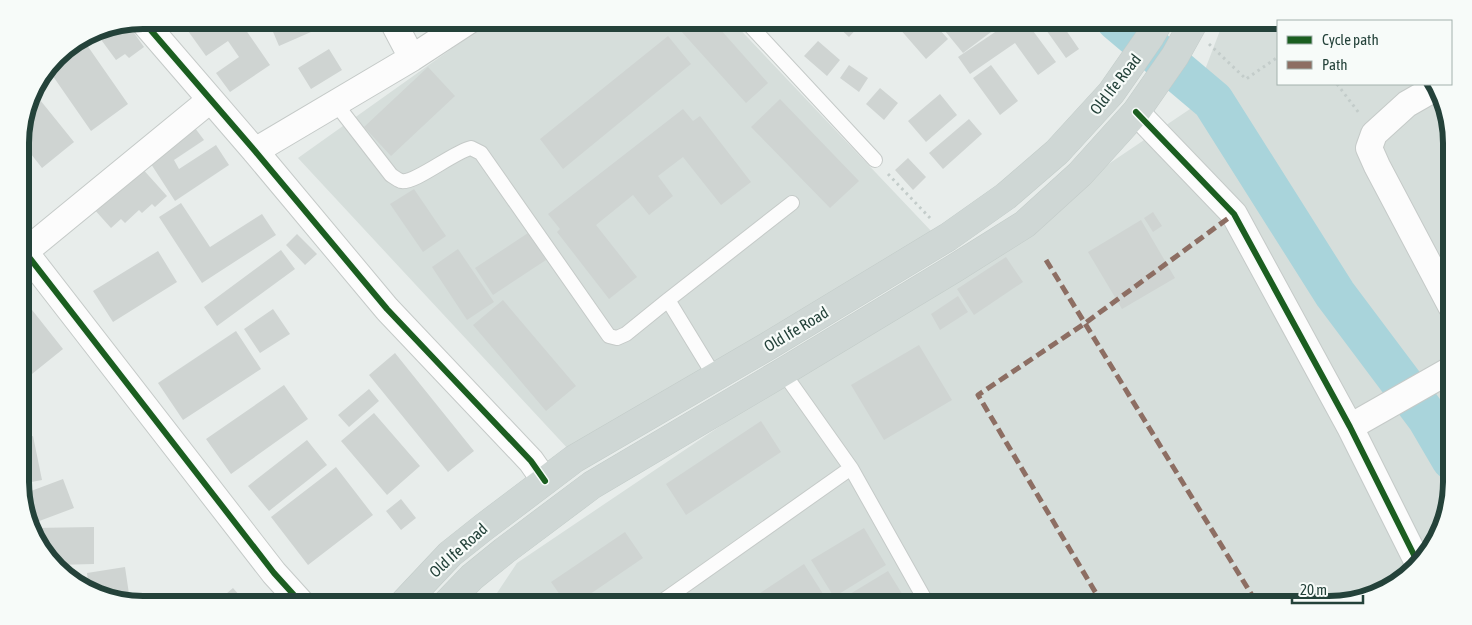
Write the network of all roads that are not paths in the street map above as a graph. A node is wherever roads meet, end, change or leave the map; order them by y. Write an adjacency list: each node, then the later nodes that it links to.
1 (150, 29): 9 (street)
2 (397, 29): 7 (street)
3 (456, 29): 7 (street)
4 (753, 29): 13 (lane)
5 (1155, 29): 14 (main road, Old Ife Road)
6 (1186, 29): 11 (main road, Old Ife Road)
7 (412, 58): 10 (street)
8 (1430, 91): 19 (street)
9 (210, 100): 12 (street); 17 (street)
10 (336, 104): 12 (street); 20 (lane)
11 (1136, 112): 16 (main road, Old Ife Road); 24 (street)
12 (255, 151): 26 (street)
13 (875, 160)
14 (1006, 196): 16 (main road); 23 (main road, Old Ife Road)
15 (792, 203): 20 (lane)
16 (1025, 224): 21 (main road, Old Ife Road)
17 (29, 249)
18 (29, 262): 28 (street)
19 (1443, 289)
20 (668, 300): 23 (lane)
21 (784, 372): 25 (lane); 30 (main road, Old Ife Road)
22 (1443, 374): 24 (street)
23 (715, 377): 26 (main road, Old Ife Road)
24 (1356, 423): 27 (street)
25 (851, 468): 31 (lane); 32 (lane)
26 (545, 481): 29 (main road, Old Ife Road)
27 (1415, 557)
28 (295, 596)
29 (410, 596)
30 (454, 596)
31 (670, 596)
32 (923, 596)

